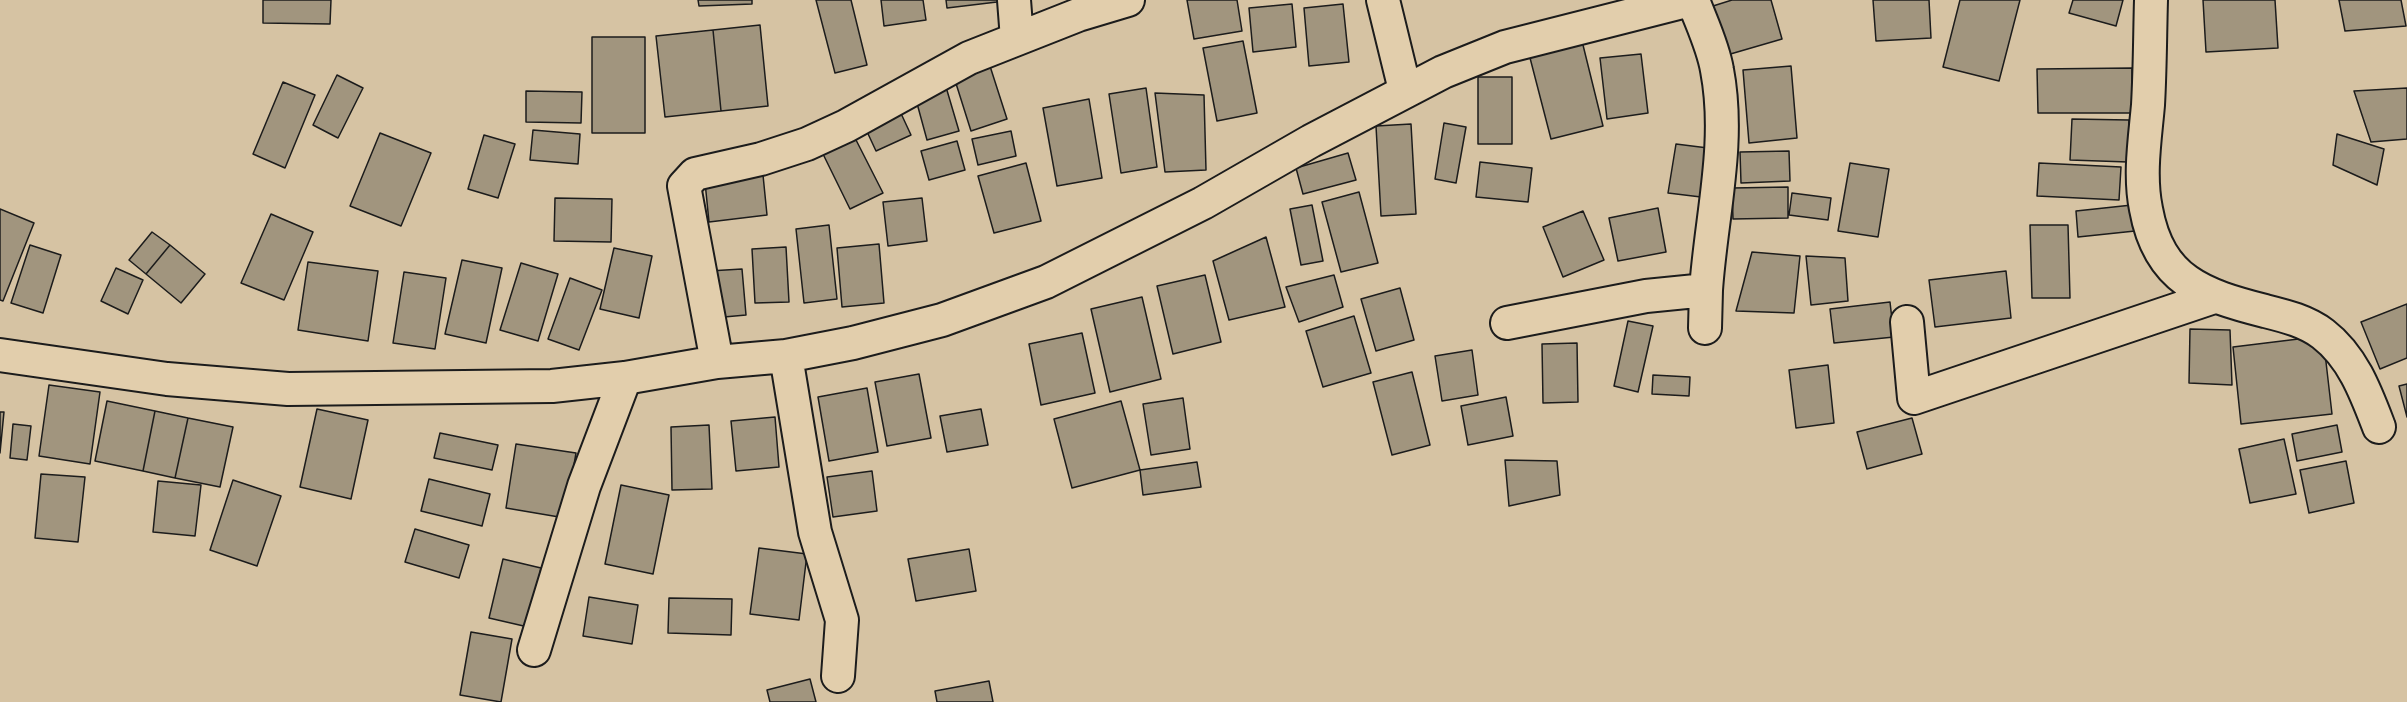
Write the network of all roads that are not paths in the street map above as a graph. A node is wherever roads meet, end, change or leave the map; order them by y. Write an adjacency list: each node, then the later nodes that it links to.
1 (1014, 0): 6 (street)
2 (1128, 0): 6 (street)
3 (1383, 0): 7 (street)
4 (1692, 0): 7 (street); 8 (street)
5 (2151, 0): 9 (street)
6 (1017, 39): 15 (street)
7 (1405, 90): 14 (street)
8 (1706, 290): 11 (street); 12 (street)
9 (2214, 297): 10 (street); 17 (street)
10 (1907, 322)
11 (1507, 323)
12 (1705, 328)
13 (0, 356): 16 (street)
14 (786, 356): 15 (street); 19 (street)
15 (717, 362): 16 (street)
16 (625, 378): 18 (street)
17 (2379, 427)
18 (534, 650)
19 (838, 676)

